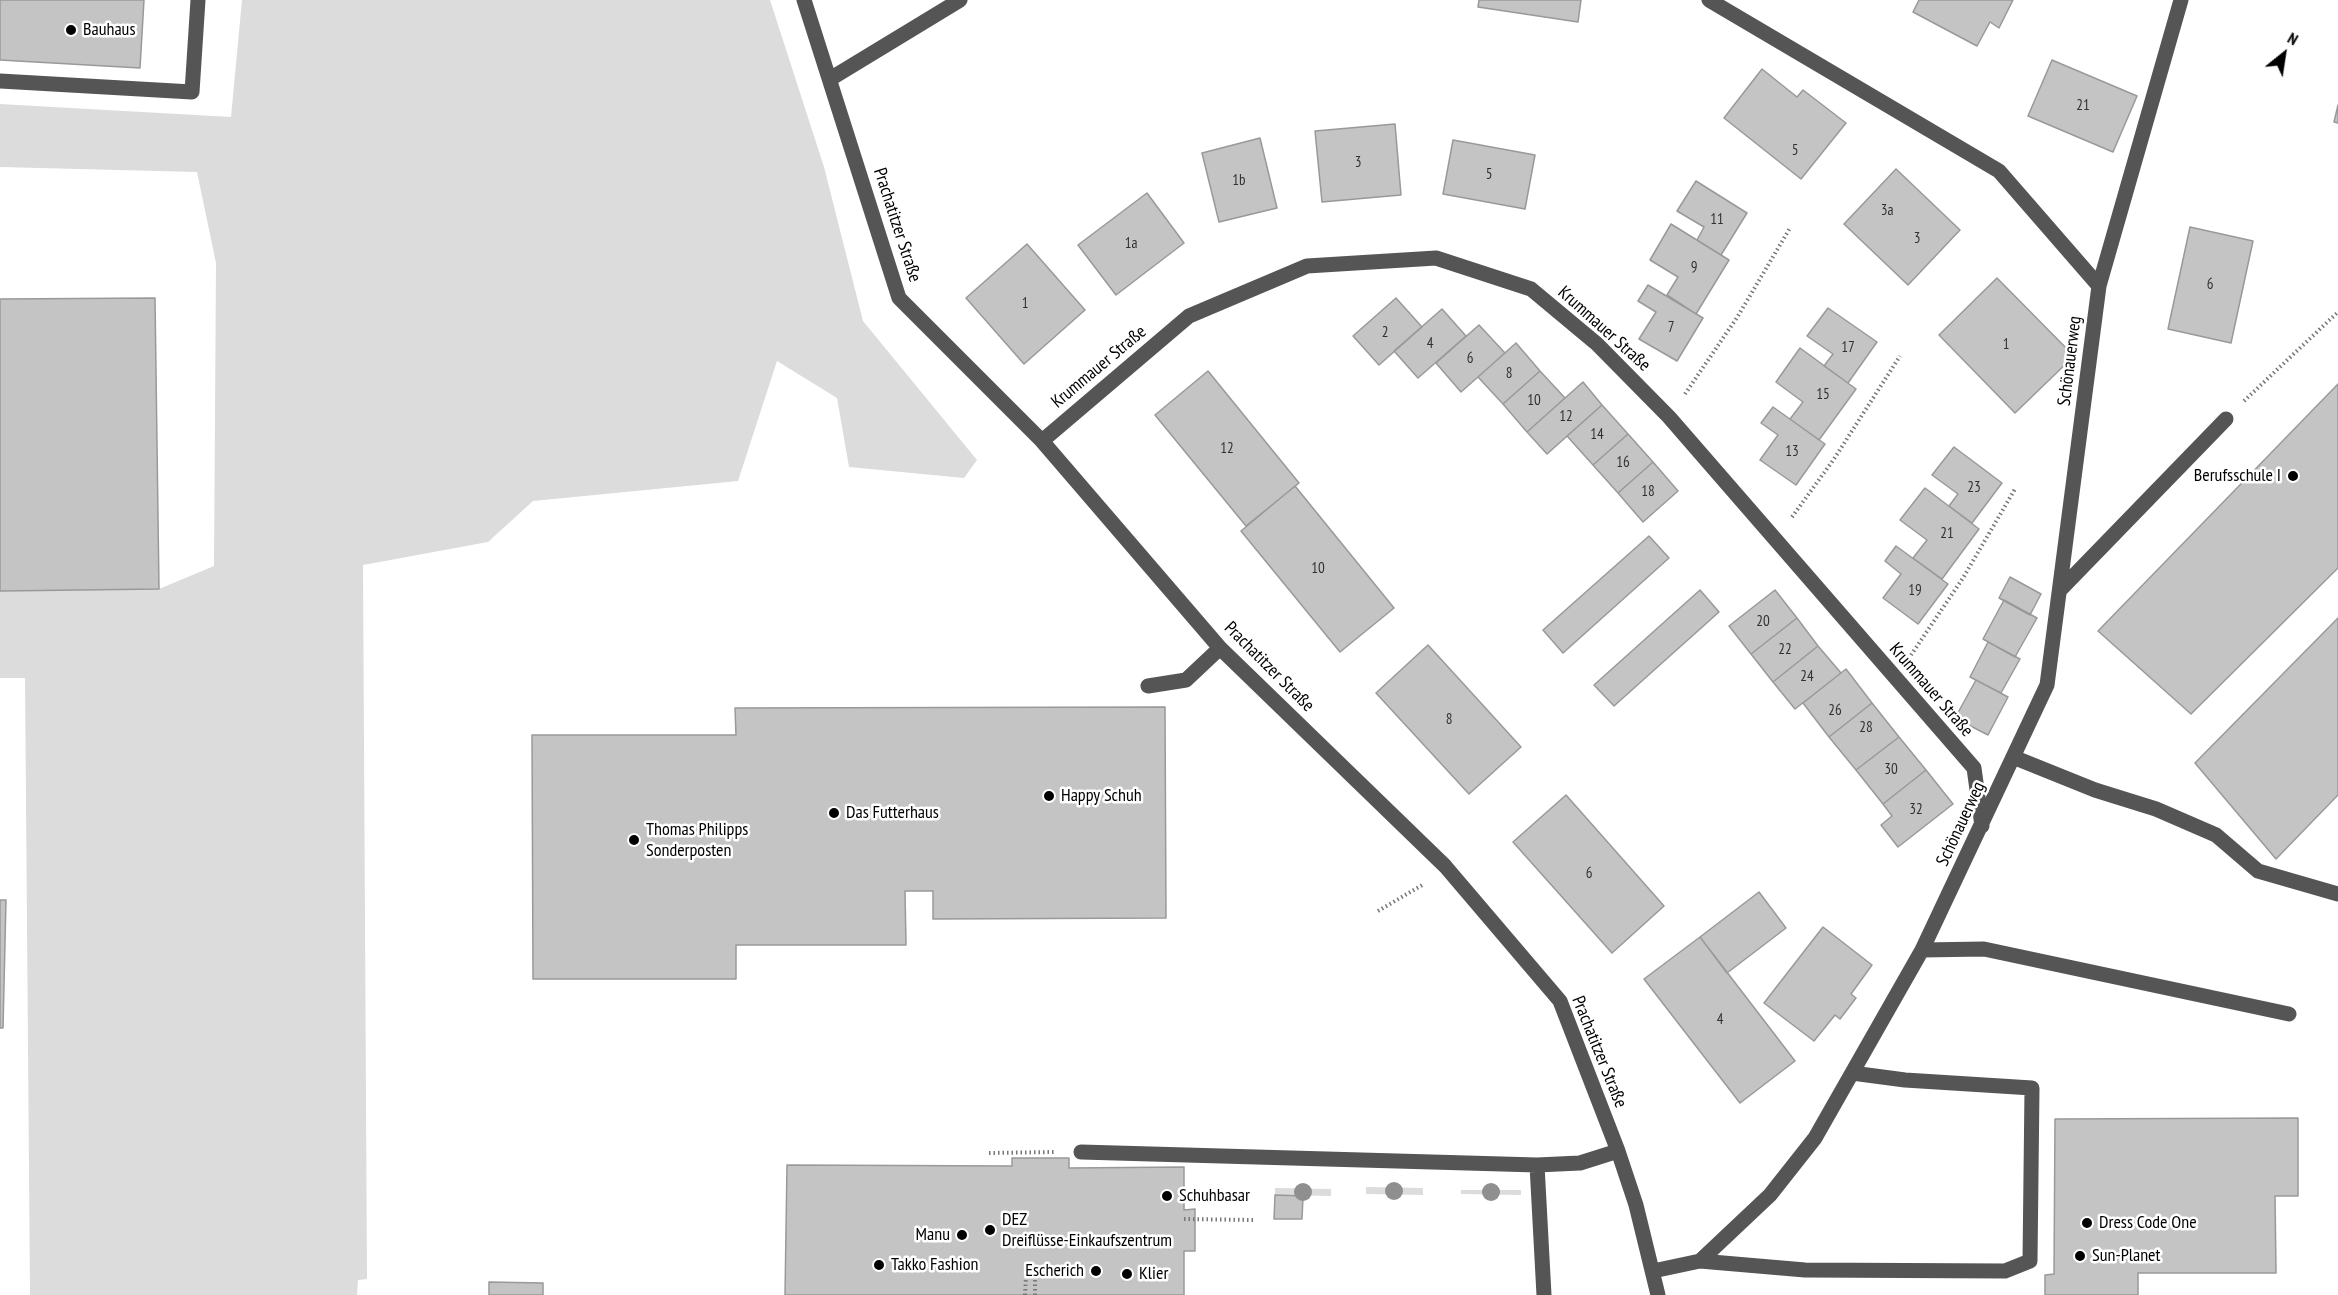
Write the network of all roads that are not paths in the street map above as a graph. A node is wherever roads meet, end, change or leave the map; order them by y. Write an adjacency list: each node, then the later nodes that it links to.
1 (198, 0): 7 (street)
2 (804, 0): 6 (street, Prachatitzer Straße)
3 (960, 0): 6 (street)
4 (1709, 0): 8 (street)
5 (2181, 0): 8 (street, Schönauerweg)
6 (830, 79): 10 (street, Prachatitzer Straße)
7 (0, 81)
8 (2099, 286): 11 (street, Schönauerweg)
9 (2226, 418): 11 (street)
10 (1042, 441): 12 (street, Prachatitzer Straße); 15 (street, Krummauer Straße)
11 (2061, 589): 14 (street, Schönauerweg)
12 (1220, 648): 13 (street); 20 (street, Prachatitzer Straße)
13 (1148, 686)
14 (2013, 757): 15 (street, Schönauerweg); 16 (street)
15 (1982, 826): 17 (street, Schönauerweg)
16 (2338, 894)
17 (1922, 950): 18 (street); 19 (street, Schönauerweg)
18 (2289, 1014)
19 (1852, 1073): 23 (street, Schönauerweg); 23 (street)
20 (1618, 1150): 22 (street); 24 (street, Prachatitzer Straße)
21 (1081, 1152): 22 (street)
22 (1537, 1165): 25 (street)
23 (1700, 1261): 24 (street)
24 (1653, 1271): 26 (street, Prachatitzer Straße)
25 (1544, 1295)
26 (1658, 1295)

